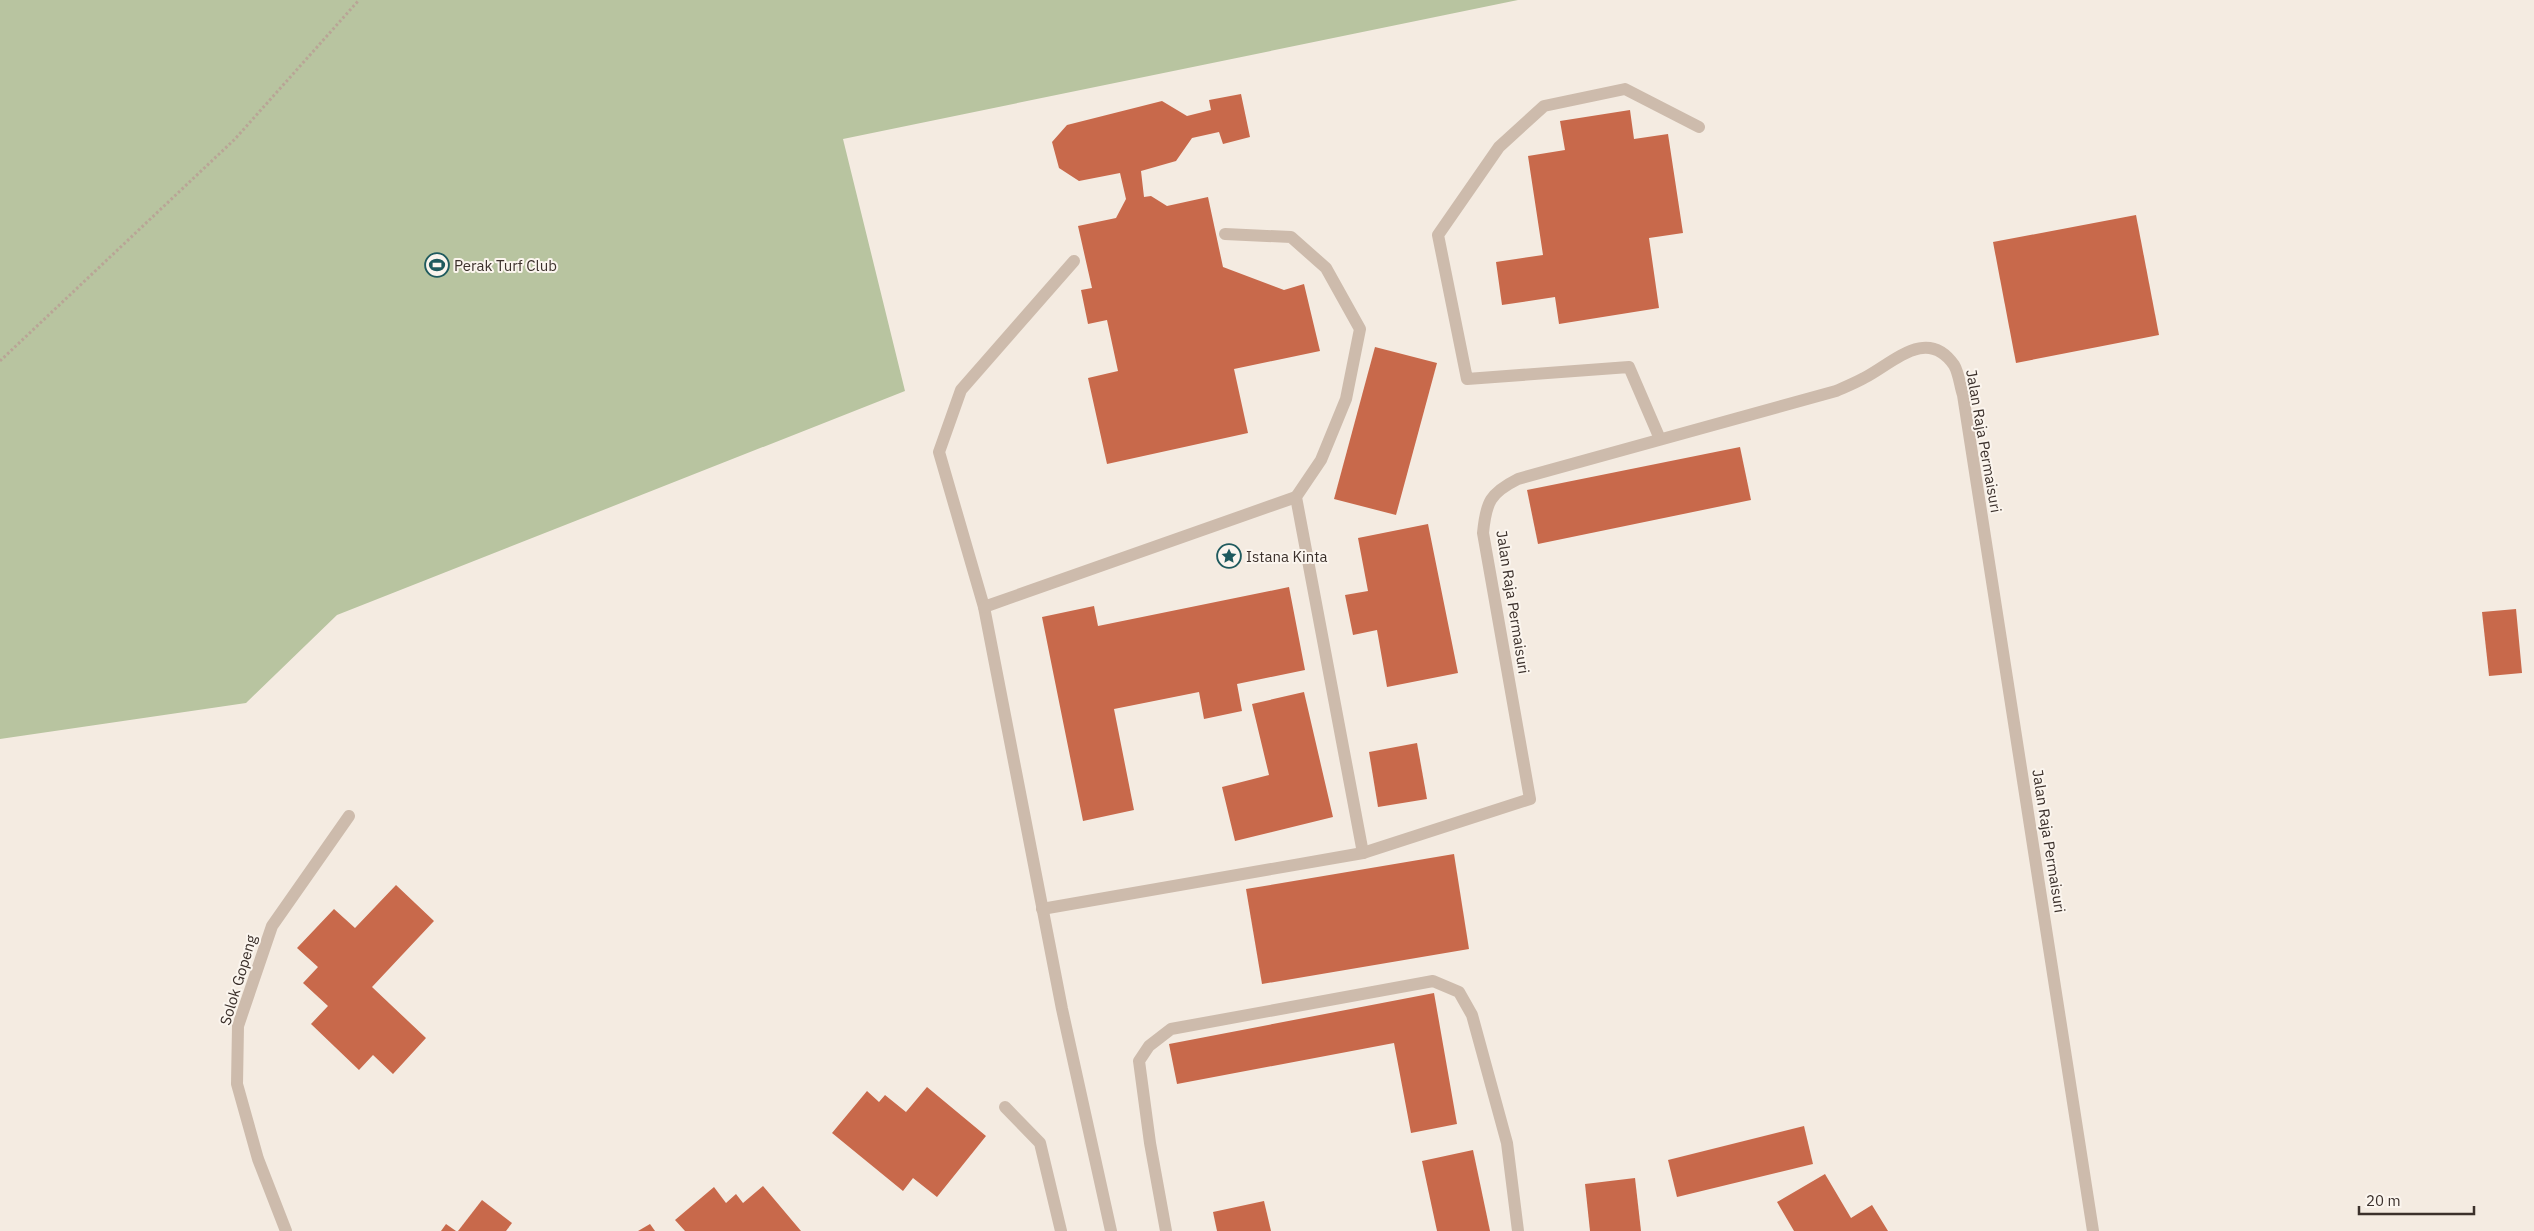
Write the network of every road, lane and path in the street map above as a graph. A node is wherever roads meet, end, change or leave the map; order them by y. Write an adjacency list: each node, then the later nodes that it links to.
1 (359, 0): 5 (path)
2 (1699, 127): 6 (street)
3 (1225, 234): 7 (street)
4 (1074, 261): 8 (street)
5 (0, 361)
6 (1660, 439): 10 (street, Jalan Raja Permaisuri); 18 (street, Jalan Raja Permaisuri)
7 (1296, 497): 8 (street); 10 (street)
8 (984, 607): 11 (street)
9 (348, 816): 13 (street, Solok Gopeng)
10 (1363, 853): 11 (street)
11 (1042, 910): 15 (street)
12 (1005, 1107): 14 (street)
13 (286, 1231)
14 (1062, 1231)
15 (1111, 1231)
16 (1166, 1231): 17 (street)
17 (1518, 1231)
18 (2093, 1231)

